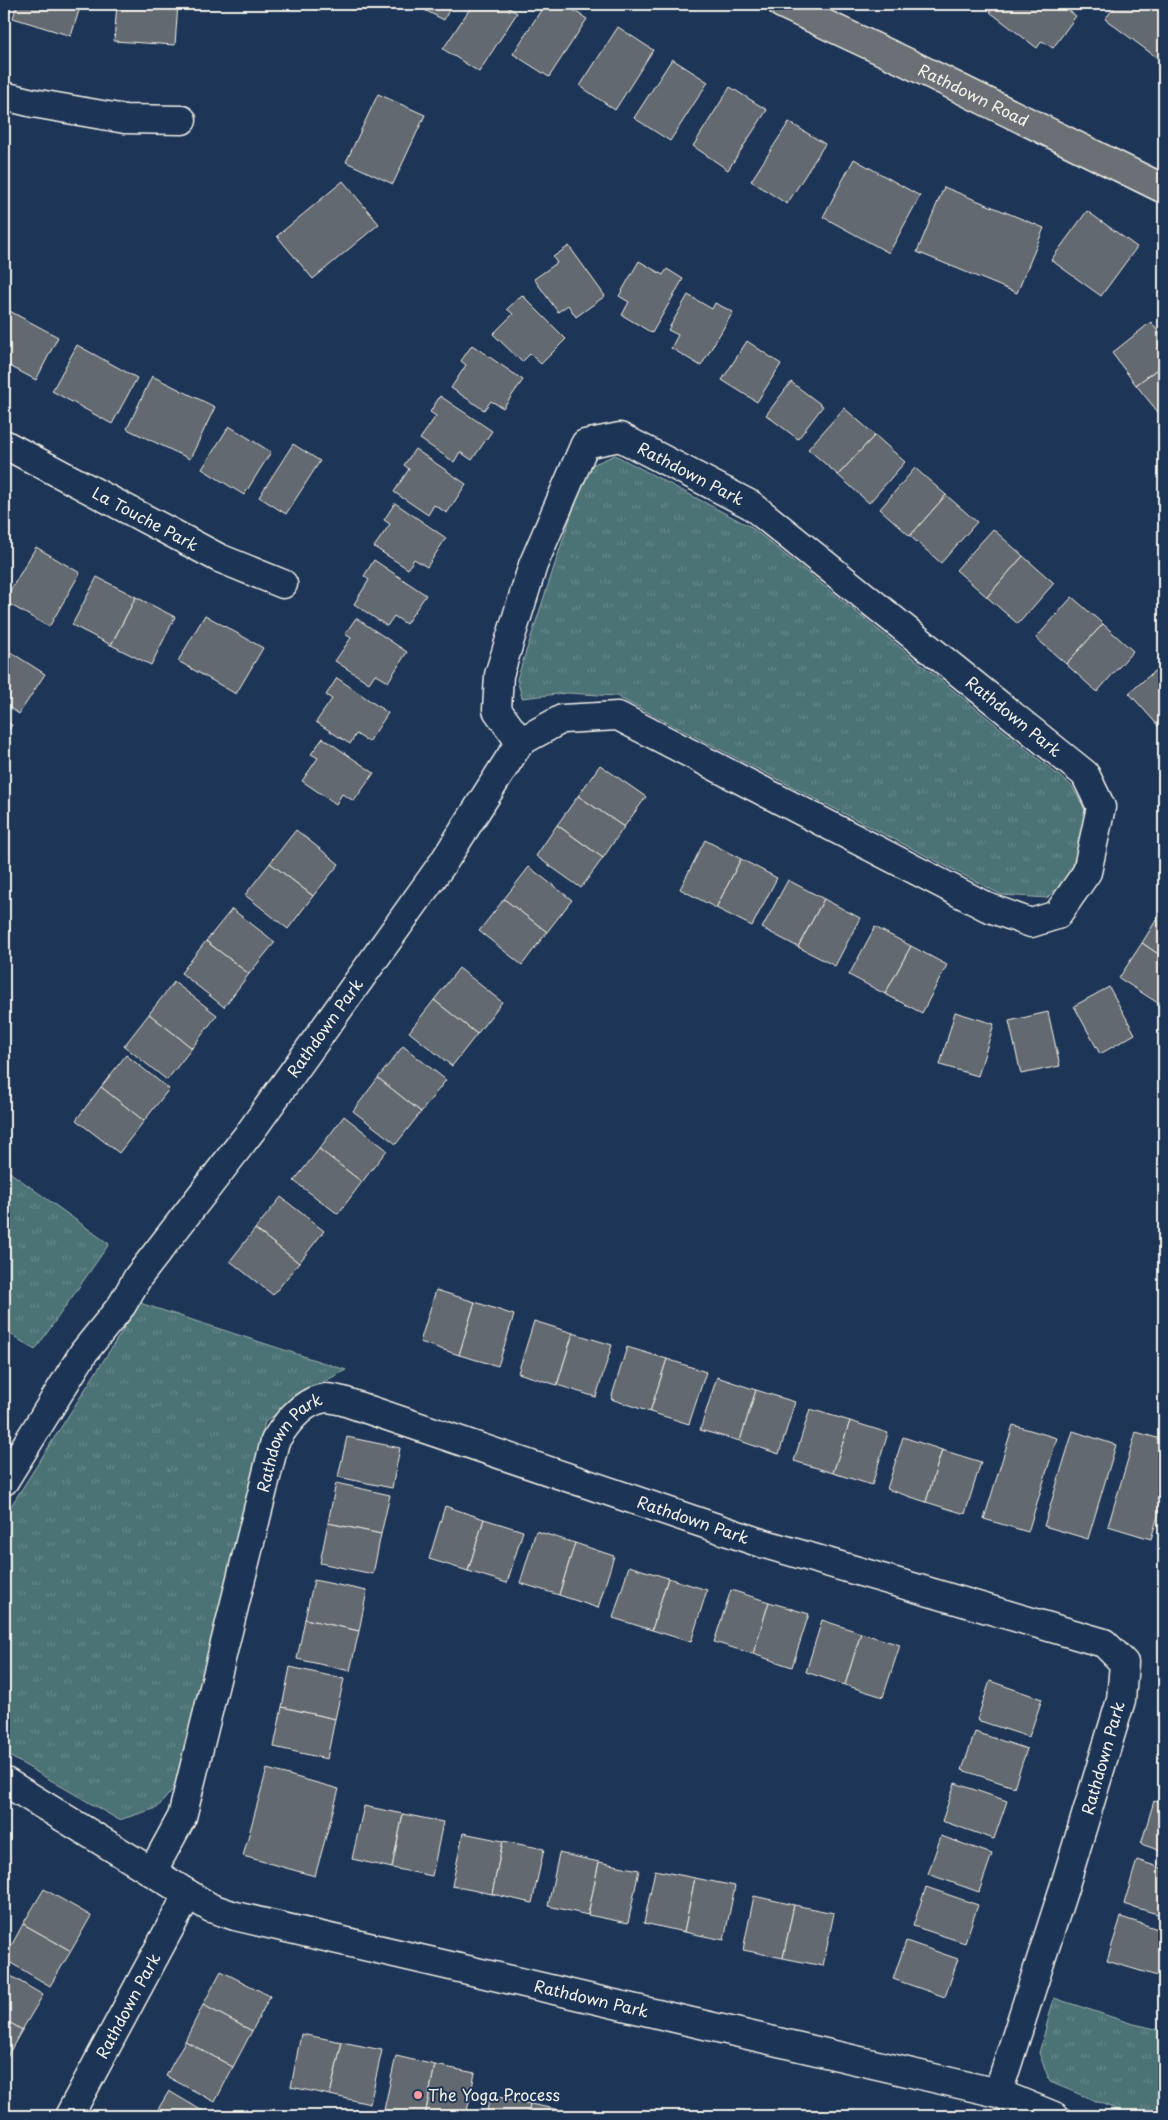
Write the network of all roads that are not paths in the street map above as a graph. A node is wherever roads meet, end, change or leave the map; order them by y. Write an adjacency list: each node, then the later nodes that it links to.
1 (782, 4): 4 (main road, Rathdown Road)
2 (4, 96): 3 (street)
3 (182, 120)
4 (1164, 189)
5 (6, 450): 6 (street, La Touche Park)
6 (284, 584)
7 (520, 742): 7 (street, Rathdown Park); 8 (street, Rathdown Park)
8 (4, 1480)
9 (4, 1781): 10 (street, Rathdown Park)
10 (152, 1872): 11 (street, Rathdown Park); 12 (street, Rathdown Park)
11 (188, 1894): 12 (street, Rathdown Park); 13 (street, Rathdown Park)
12 (998, 2093): 14 (street, Rathdown Park)
13 (68, 2116)
14 (1054, 2116)

